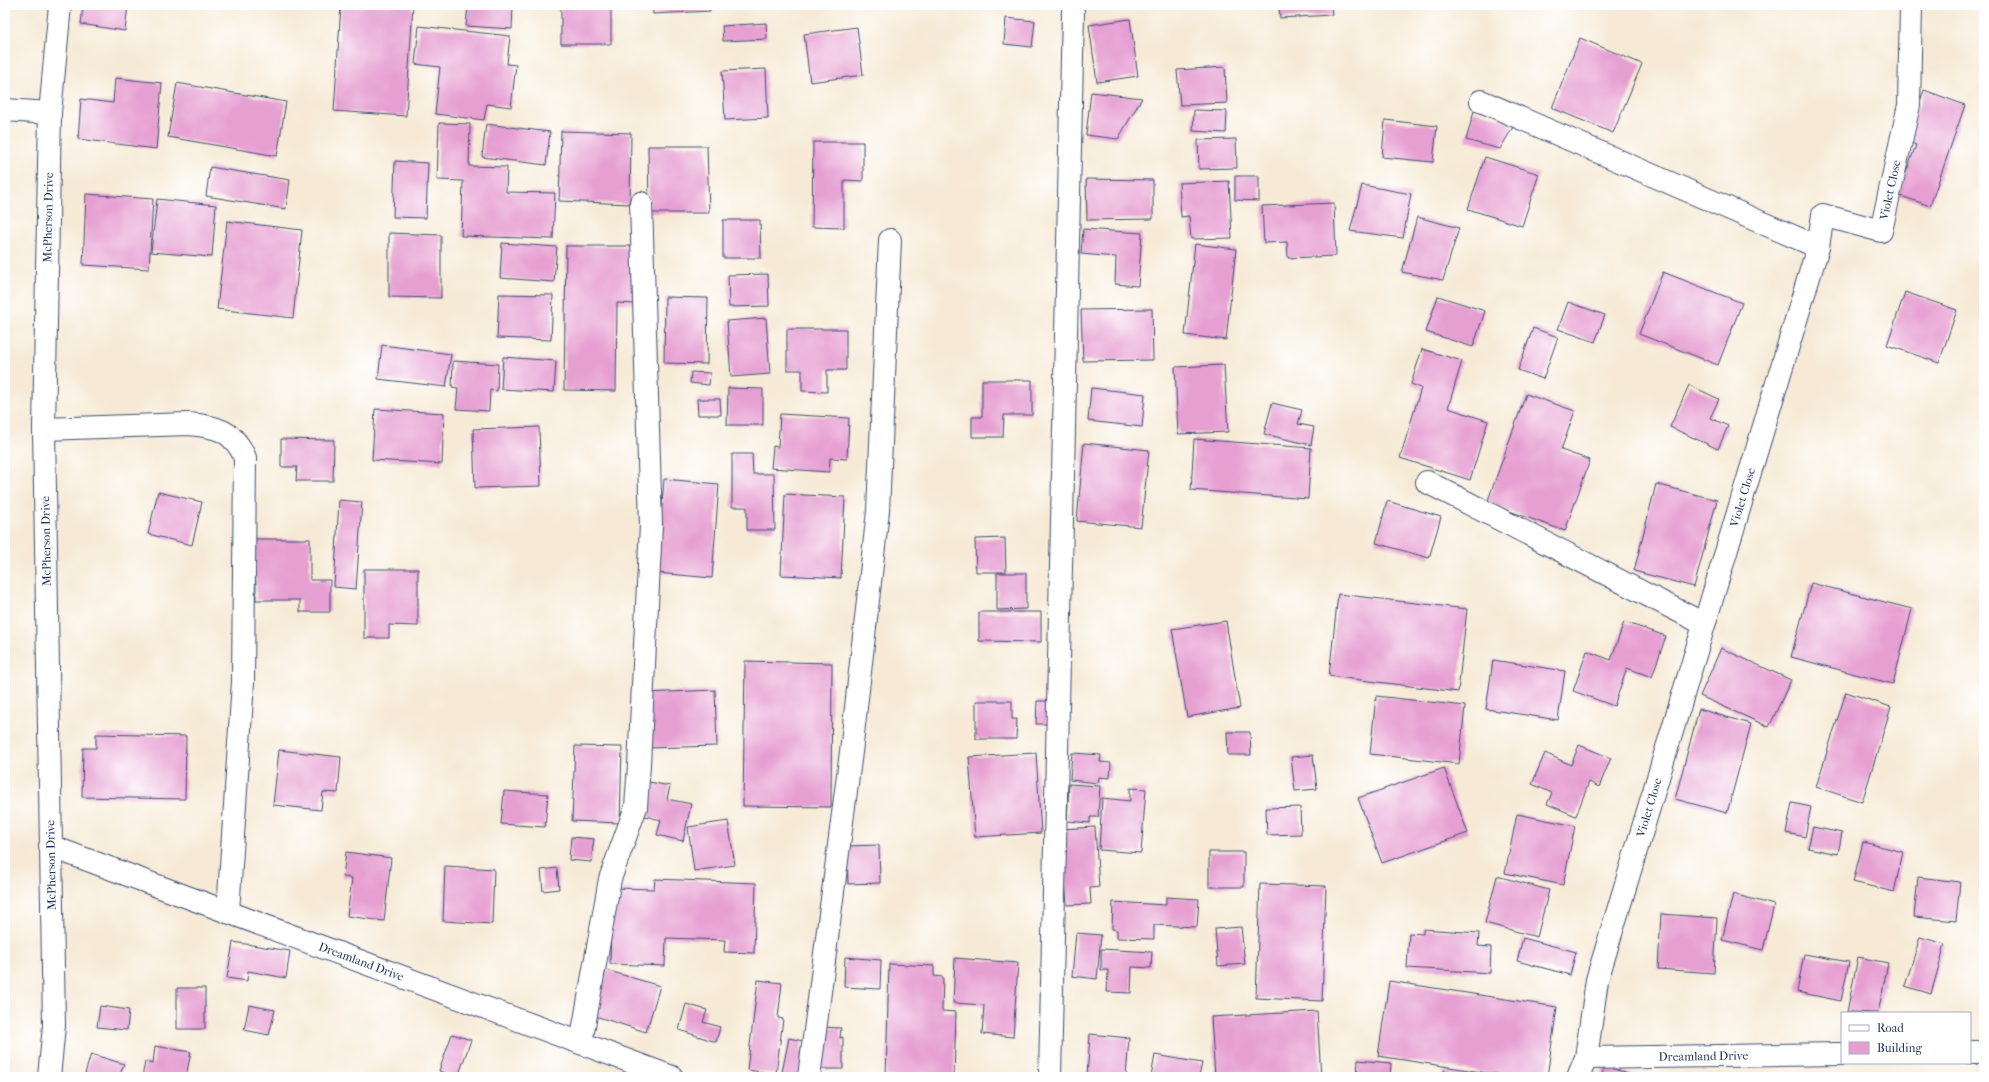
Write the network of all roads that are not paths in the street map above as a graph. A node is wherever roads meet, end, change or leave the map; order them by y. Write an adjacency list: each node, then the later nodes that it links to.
1 (60, 5): 6 (street, McPherson Drive)
2 (1911, 5): 9 (street, Violet Close)
3 (1073, 11): 23 (street)
4 (1481, 101): 9 (street)
5 (5, 110): 6 (street)
6 (50, 113): 10 (street, McPherson Drive)
7 (641, 204): 15 (street)
8 (890, 240): 22 (street)
9 (1818, 247): 12 (street, Violet Close)
10 (44, 429): 13 (street, McPherson Drive); 14 (street)
11 (1427, 482): 12 (street)
12 (1704, 624): 19 (street, Violet Close)
13 (50, 846): 14 (street, Dreamland Drive); 20 (street, McPherson Drive)
14 (228, 912): 15 (street, Dreamland Drive)
15 (582, 1043): 21 (street, Dreamland Drive)
16 (1971, 1052): 17 (street)
17 (1984, 1052)
18 (1841, 1054): 19 (street, Dreamland Drive)
19 (1582, 1068)
20 (49, 1077)
21 (672, 1077)
22 (809, 1077)
23 (1050, 1077)

